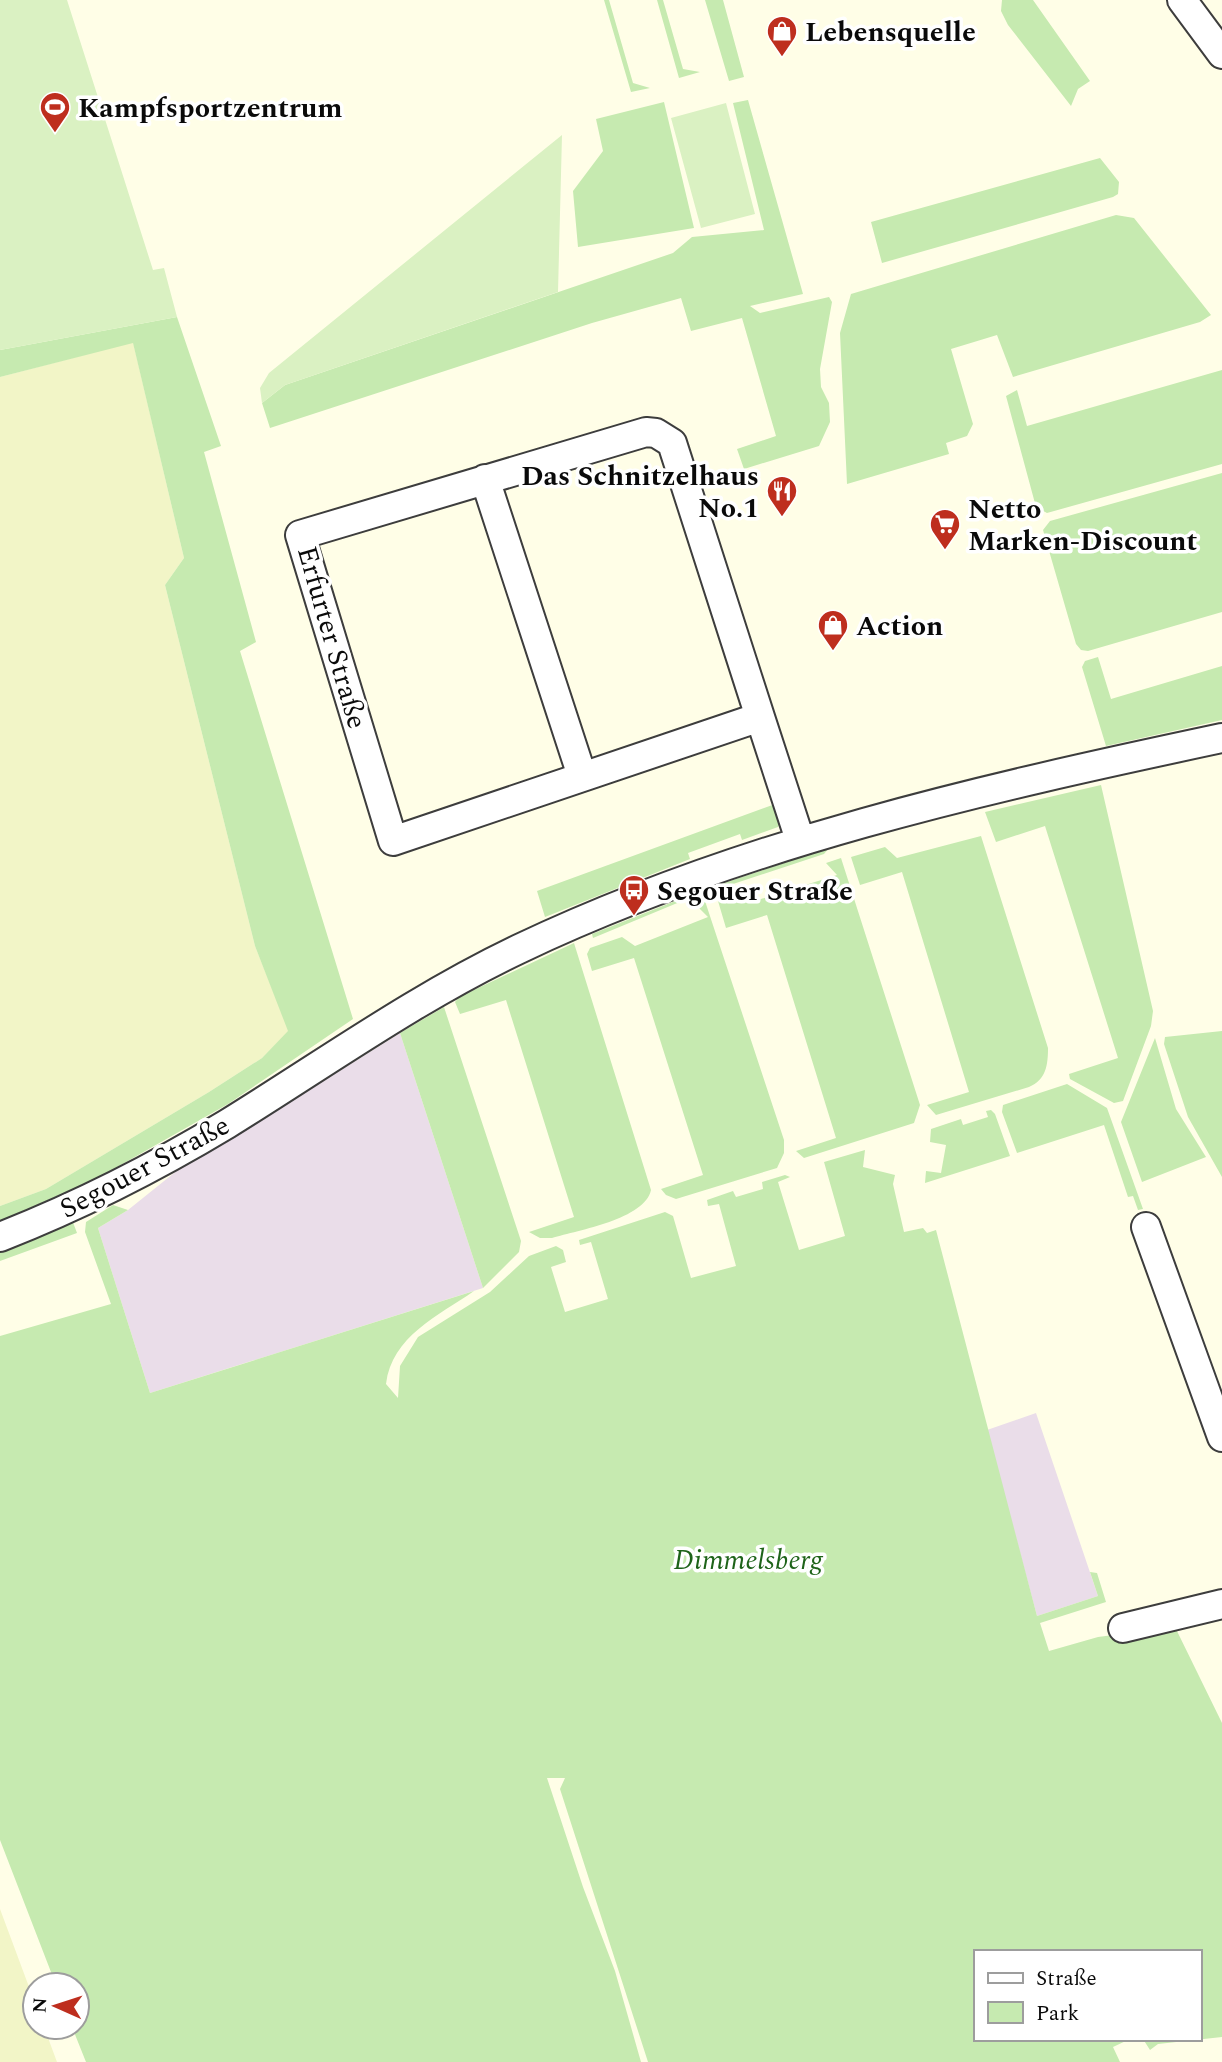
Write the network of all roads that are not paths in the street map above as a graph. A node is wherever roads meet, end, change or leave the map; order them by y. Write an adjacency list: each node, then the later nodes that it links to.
1 (1182, 0): 2 (street)
2 (1222, 54)
3 (485, 479): 4 (street, Erfurter Straße); 6 (street); 6 (street, Erfurter Straße)
4 (760, 717): 6 (street, Erfurter Straße); 7 (street, Erfurter Straße)
5 (1222, 738): 7 (street, Segouer Straße)
6 (582, 776)
7 (800, 840): 9 (street, Segouer Straße)
8 (1146, 1227): 10 (street)
9 (0, 1237)
10 (1222, 1437)
11 (1222, 1604): 12 (street)
12 (1123, 1628)

